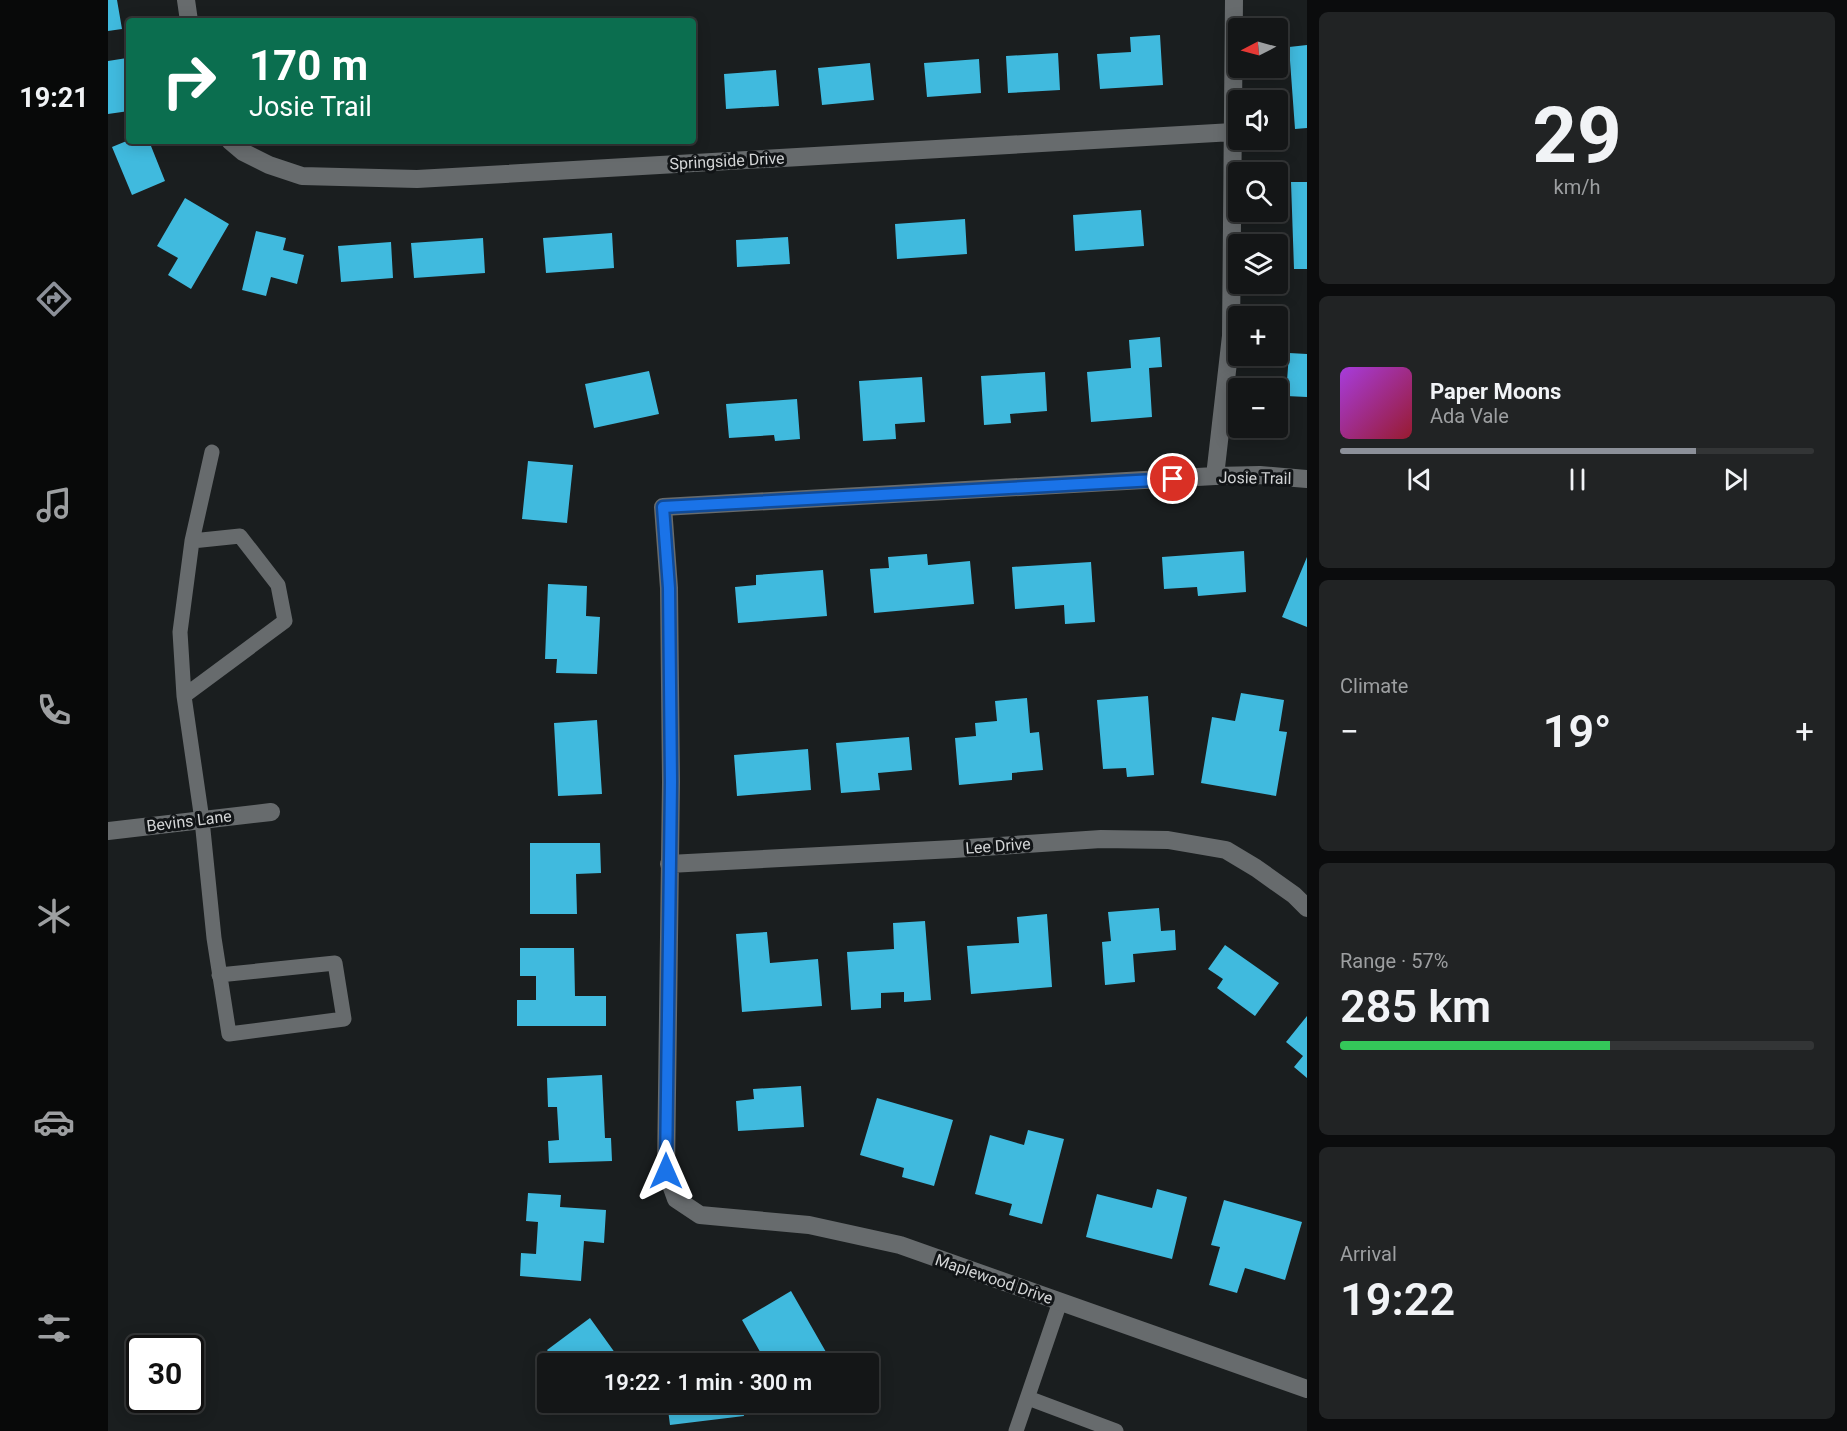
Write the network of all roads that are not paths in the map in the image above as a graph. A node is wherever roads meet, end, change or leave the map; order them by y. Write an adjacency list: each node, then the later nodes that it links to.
1 (186, 0): 3 (street)
2 (1234, 0): 4 (street)
3 (189, 18)
4 (1233, 90)
5 (1228, 132): 6 (street, Springside Drive)
6 (234, 144)
7 (1233, 150): 9 (street)
8 (212, 452): 11 (lane)
9 (1215, 476): 10 (street, Josie Trail); 16 (street, Josie Trail)
10 (1307, 480)
11 (192, 541): 12 (lane); 12 (lane)
12 (184, 696): 14 (lane)
13 (271, 812): 14 (street, Bevins Lane)
14 (202, 820): 15 (street, Bevins Lane); 18 (lane)
15 (108, 831)
16 (669, 864): 17 (street, Lee Drive); 19 (street, Maplewood Drive)
17 (1307, 908)
18 (219, 975): 18 (lane)
19 (1060, 1302): 20 (street, Maplewood Drive); 21 (lane)
20 (1307, 1389)
21 (1028, 1398): 22 (lane); 23 (lane)
22 (1017, 1431)
23 (1116, 1431)

